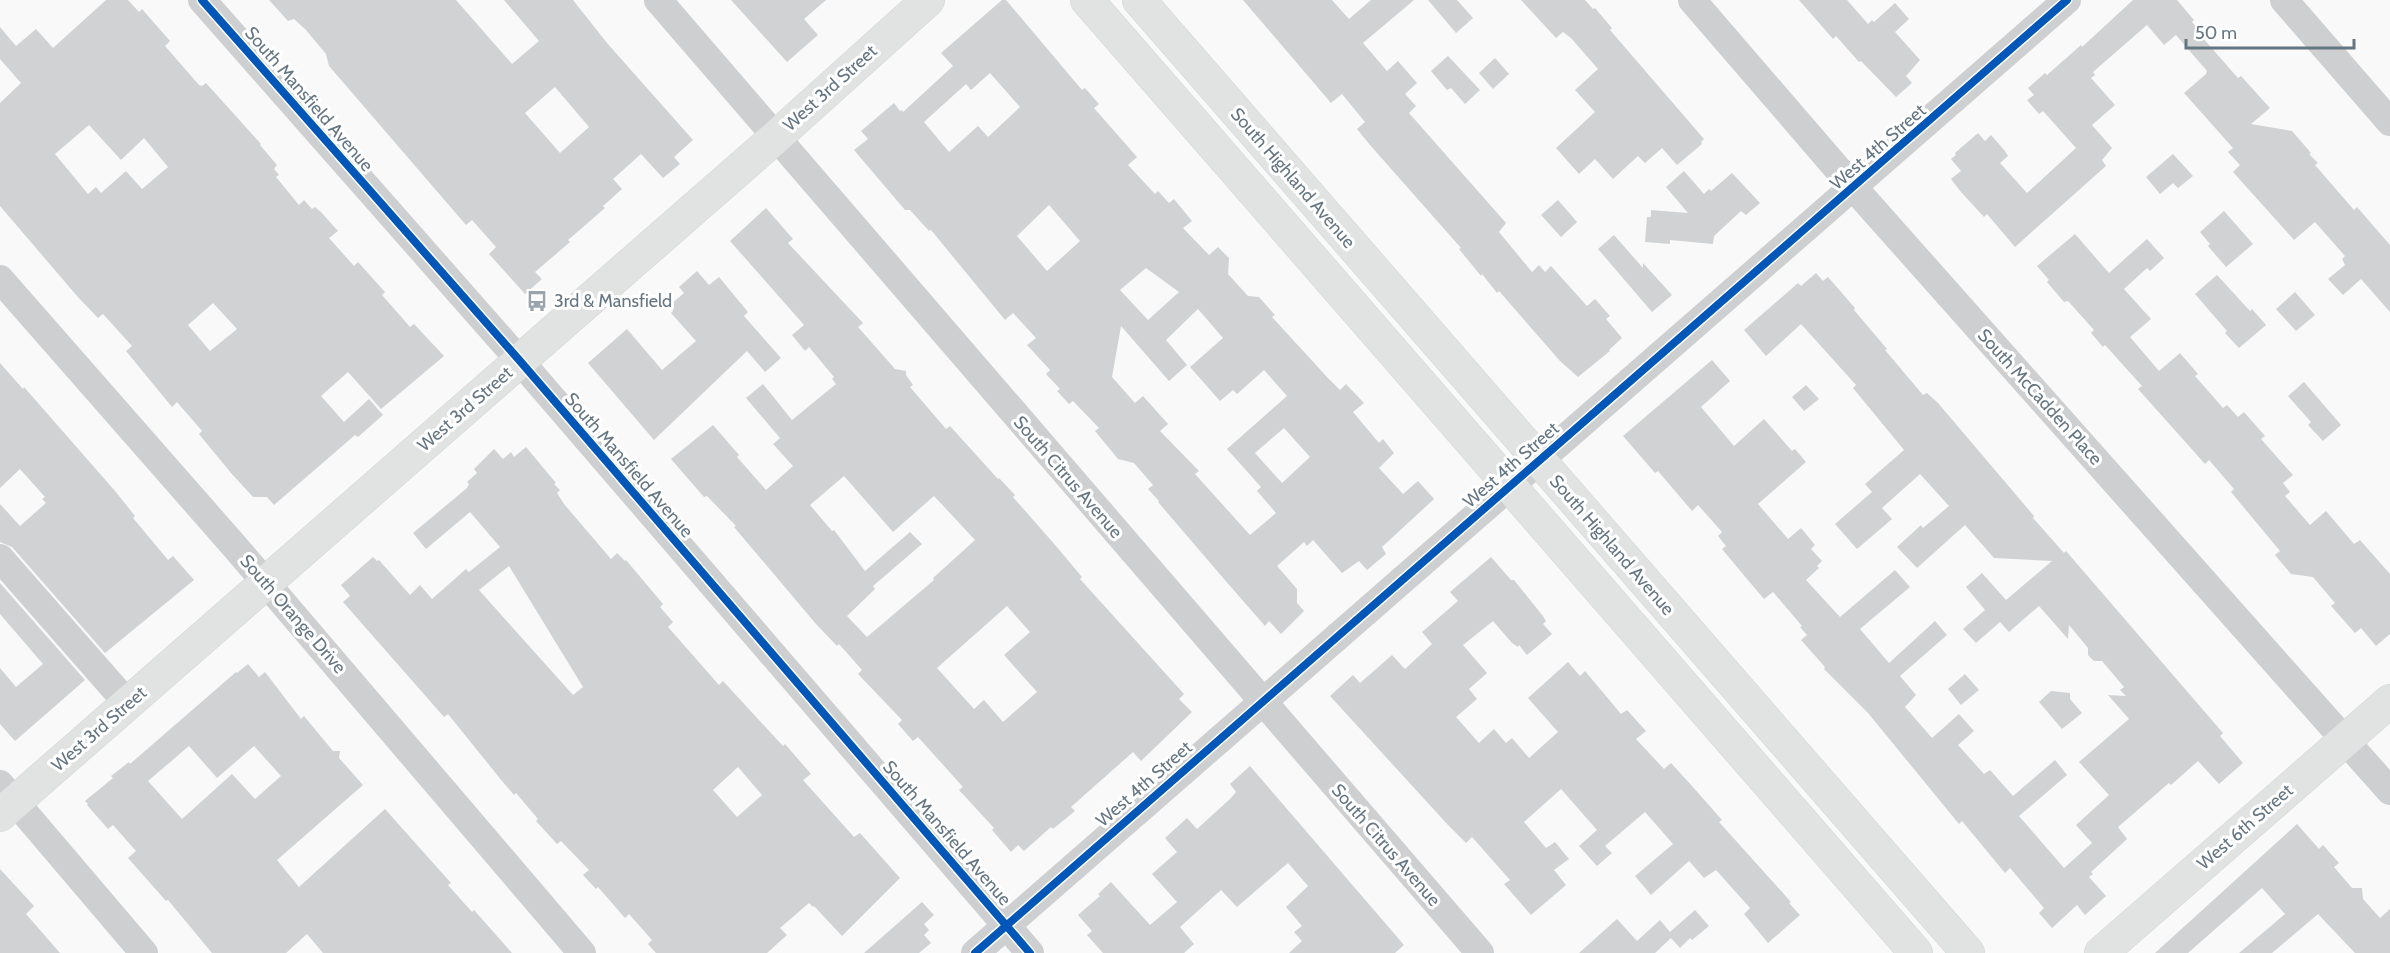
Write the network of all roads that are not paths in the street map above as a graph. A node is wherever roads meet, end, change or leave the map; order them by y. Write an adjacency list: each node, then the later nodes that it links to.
1 (202, 0): 13 (street, South Mansfield Avenue)
2 (658, 0): 10 (street, South Citrus Avenue)
3 (928, 0): 10 (main road, West 3rd Street)
4 (1087, 0): 15 (main road)
5 (1139, 0): 14 (main road, South Highland Avenue)
6 (1692, 0): 11 (street, South McCadden Place)
7 (2067, 0): 11 (street, West 4th Street)
8 (2284, 0): 9 (street)
9 (2390, 122)
10 (776, 137): 13 (main road, West 3rd Street); 19 (street, South Citrus Avenue)
11 (1854, 188): 14 (street, West 4th Street); 21 (street, South McCadden Place)
12 (0, 279): 17 (street, South Orange Drive)
13 (520, 361): 17 (main road, West 3rd Street); 24 (street, South Mansfield Avenue)
14 (1539, 461): 15 (street, West 4th Street); 31 (main road, South Highland Avenue)
15 (1510, 486): 19 (street, West 4th Street); 30 (main road)
16 (0, 558): 20 (street)
17 (266, 583): 20 (main road, West 3rd Street); 26 (street, South Orange Drive)
18 (2390, 701): 21 (main road, West 6th Street)
19 (1262, 702): 24 (street, West 4th Street); 29 (street, South Citrus Avenue)
20 (128, 704): 23 (main road, West 3rd Street)
21 (2346, 740): 22 (street, South McCadden Place); 32 (main road, West 6th Street)
22 (2390, 791)
23 (5, 801): 25 (street)
24 (1006, 925): 27 (street, West 4th Street); 28 (street, South Mansfield Avenue)
25 (144, 953)
26 (582, 953)
27 (975, 953)
28 (1030, 953)
29 (1480, 953)
30 (1916, 953)
31 (1968, 953)
32 (2101, 953)

